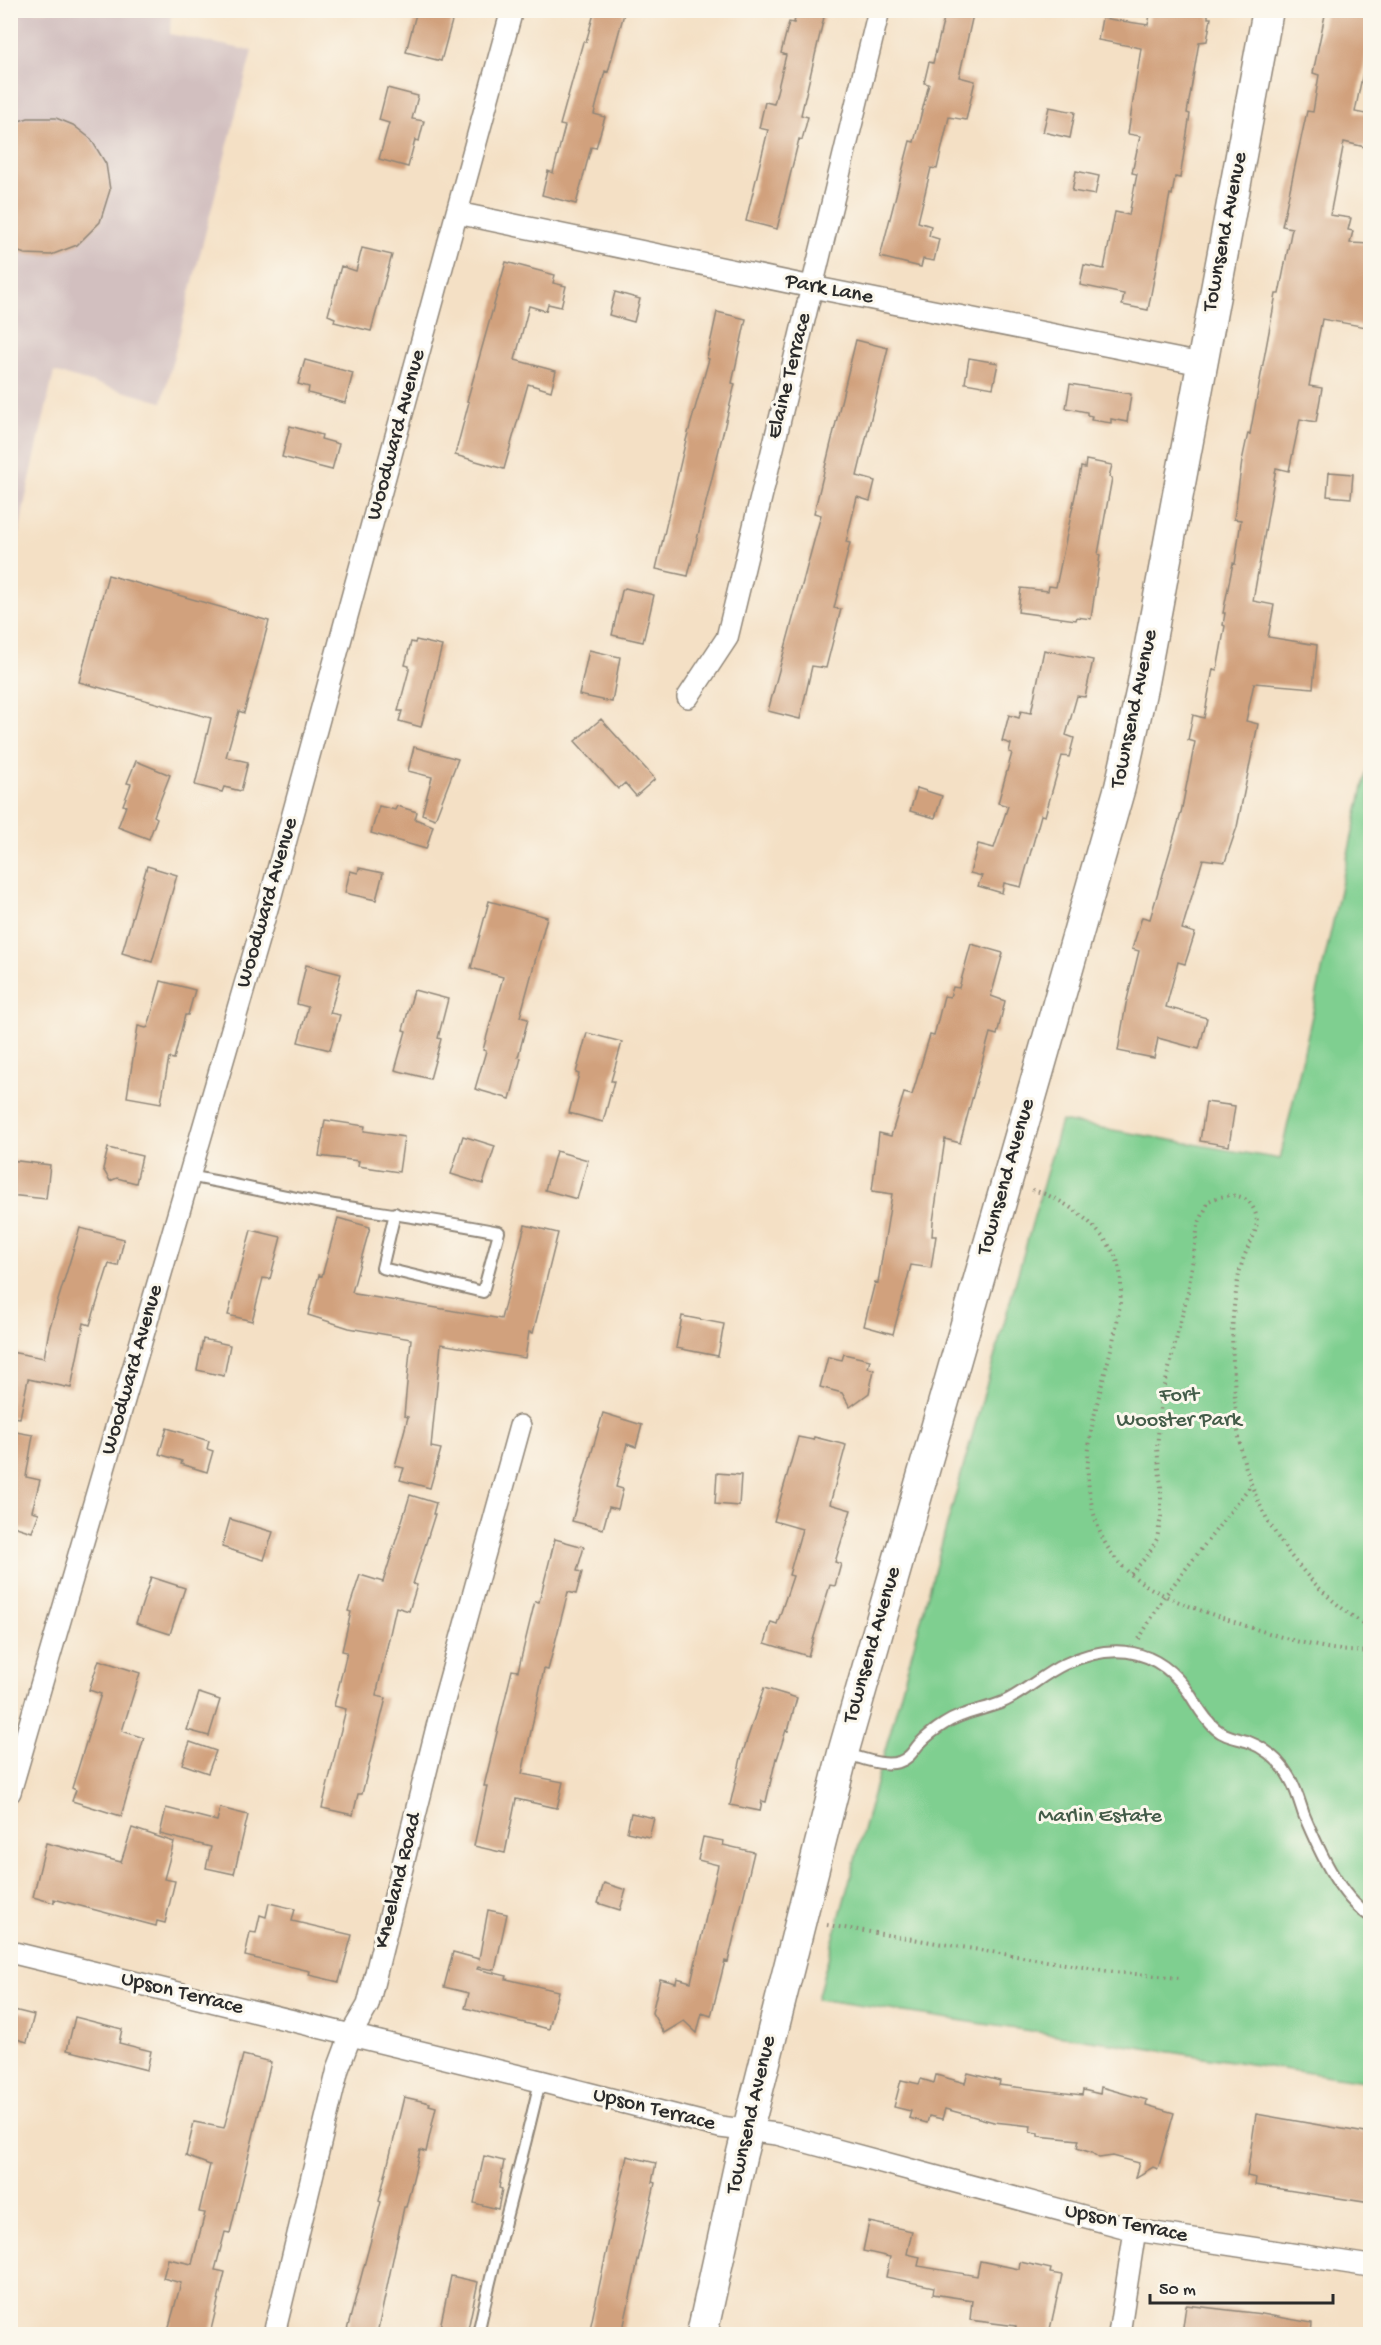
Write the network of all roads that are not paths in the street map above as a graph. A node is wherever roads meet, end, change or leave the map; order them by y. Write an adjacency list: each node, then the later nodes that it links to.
1 (512, 10): 4 (street, Woodward Avenue)
2 (879, 10): 5 (street, Elaine Terrace)
3 (1268, 10): 6 (main road, Townsend Avenue)
4 (457, 213): 5 (street, Park Lane); 8 (street, Woodward Avenue)
5 (812, 287): 6 (street, Park Lane); 7 (street, Elaine Terrace)
6 (1201, 364): 11 (main road, Townsend Avenue)
7 (688, 697)
8 (189, 1176): 9 (lane); 12 (street, Woodward Avenue)
9 (395, 1213): 9 (lane)
10 (520, 1425): 15 (street, Kneeland Road)
11 (843, 1753): 13 (lane); 17 (main road, Townsend Avenue)
12 (10, 1792)
13 (1371, 1916)
14 (10, 1952): 15 (street, Upson Terrace)
15 (351, 2034): 16 (street, Upson Terrace); 20 (street, Kneeland Road)
16 (540, 2081): 17 (street, Upson Terrace); 21 (lane)
17 (748, 2131): 18 (street, Upson Terrace); 22 (main road, Townsend Avenue)
18 (1135, 2230): 19 (street, Upson Terrace); 23 (street)
19 (1371, 2266)
20 (274, 2334)
21 (478, 2334)
22 (702, 2334)
23 (1119, 2334)

